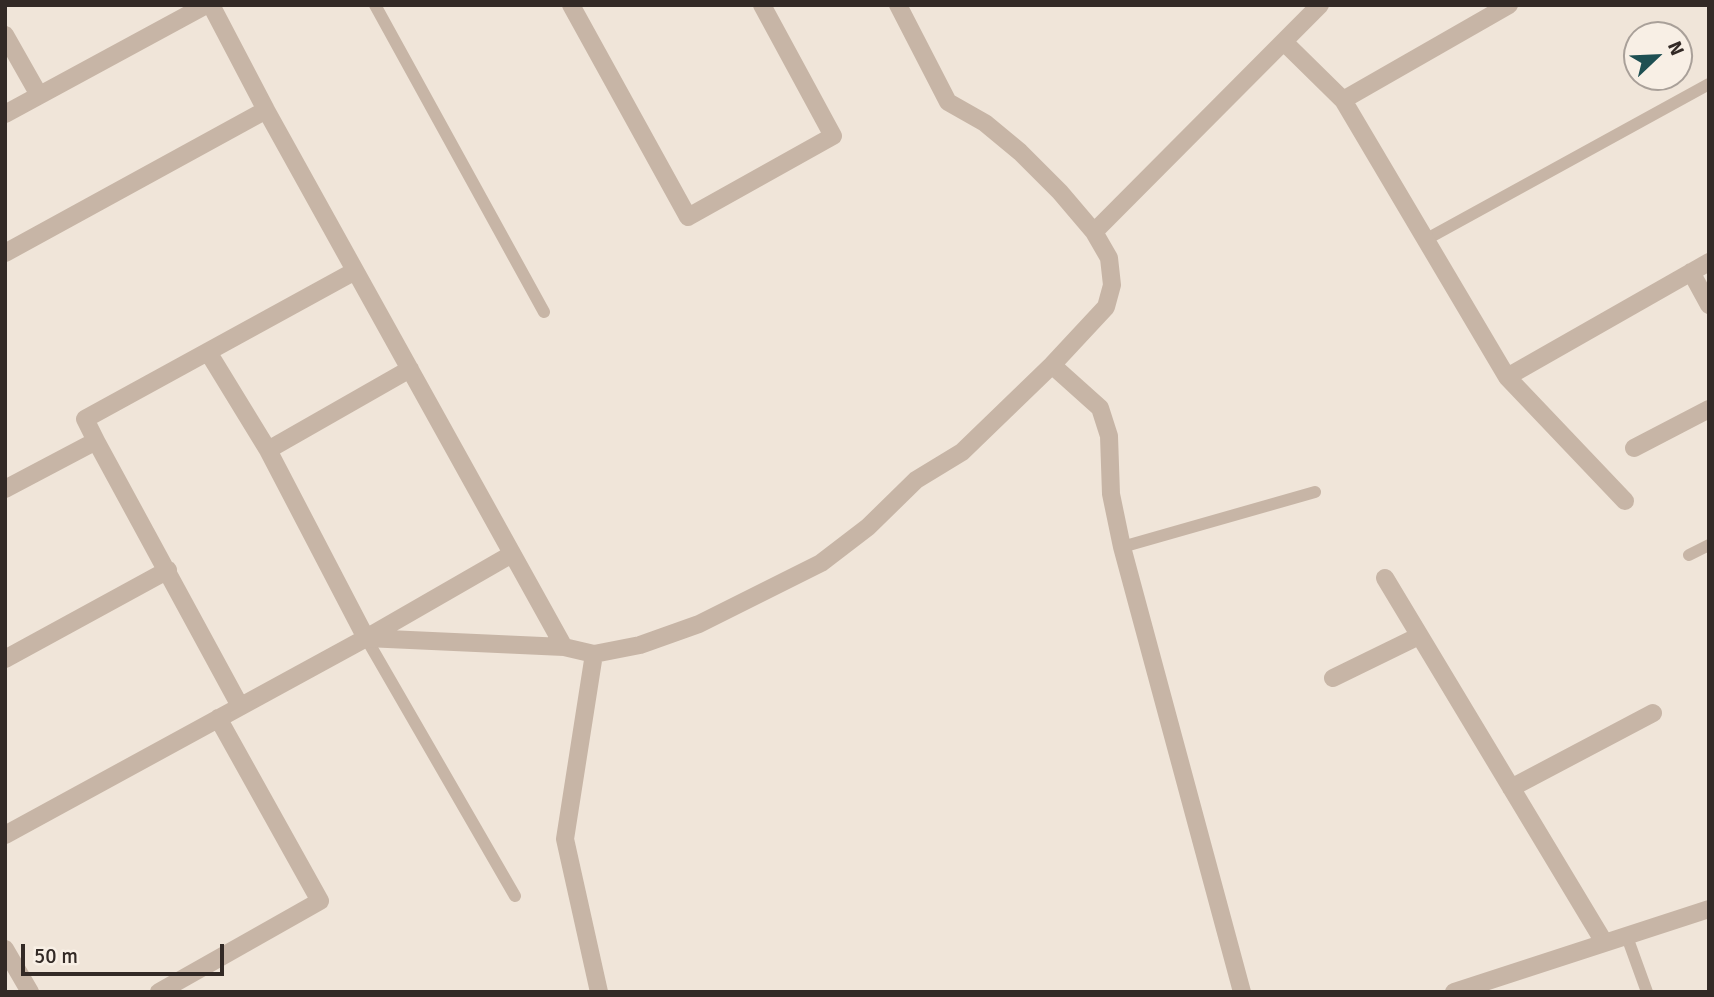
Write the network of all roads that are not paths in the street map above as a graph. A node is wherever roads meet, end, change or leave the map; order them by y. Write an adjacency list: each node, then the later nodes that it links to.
1 (167, 5): 10 (street)
2 (206, 5): 10 (street)
3 (211, 5): 16 (street)
4 (375, 5): 25 (lane)
5 (572, 5): 6 (street)
6 (762, 5)
7 (898, 5): 18 (street)
8 (1320, 5): 12 (street)
9 (1508, 5): 15 (street)
10 (176, 22): 14 (street)
11 (5, 35): 14 (street)
12 (1284, 42): 15 (street); 18 (street)
13 (1709, 84): 19 (lane)
14 (39, 95): 17 (street)
15 (1343, 100): 19 (street)
16 (267, 110): 20 (street); 22 (street)
17 (5, 114)
18 (1094, 232): 27 (street)
19 (1425, 240): 29 (street)
20 (5, 253)
21 (1709, 262): 23 (street)
22 (355, 271): 26 (street); 28 (street)
23 (1691, 272): 24 (street); 29 (street)
24 (1709, 305)
25 (544, 312)
26 (208, 352): 31 (street); 33 (street)
27 (1052, 365): 38 (street); 46 (street)
28 (410, 369): 33 (street); 39 (street)
29 (1507, 377): 36 (street)
30 (1709, 409): 32 (street)
31 (96, 441): 34 (street); 41 (street)
32 (1634, 449)
33 (268, 450): 44 (street)
34 (5, 489)
35 (1315, 492): 38 (lane)
36 (1625, 501)
37 (1709, 545): 40 (lane)
38 (1122, 547): 62 (street)
39 (512, 554): 44 (street); 45 (street)
40 (1689, 555)
41 (168, 570): 47 (street); 49 (street)
42 (1385, 578): 43 (street)
43 (1419, 636): 48 (street); 52 (street)
44 (366, 638): 45 (street); 49 (street); 54 (lane)
45 (564, 648): 46 (street)
46 (594, 654): 61 (street)
47 (5, 659)
48 (1333, 678)
49 (240, 706): 51 (street)
50 (1653, 713): 52 (street)
51 (218, 718): 53 (street); 60 (street)
52 (1511, 788): 57 (street)
53 (5, 835)
54 (515, 896)
55 (1709, 909): 56 (street)
56 (1626, 934): 57 (street); 64 (lane)
57 (1604, 942): 63 (street)
58 (5, 949): 59 (street)
59 (30, 992)
60 (159, 992)
61 (599, 992)
62 (1242, 992)
63 (1454, 992)
64 (1647, 992)

